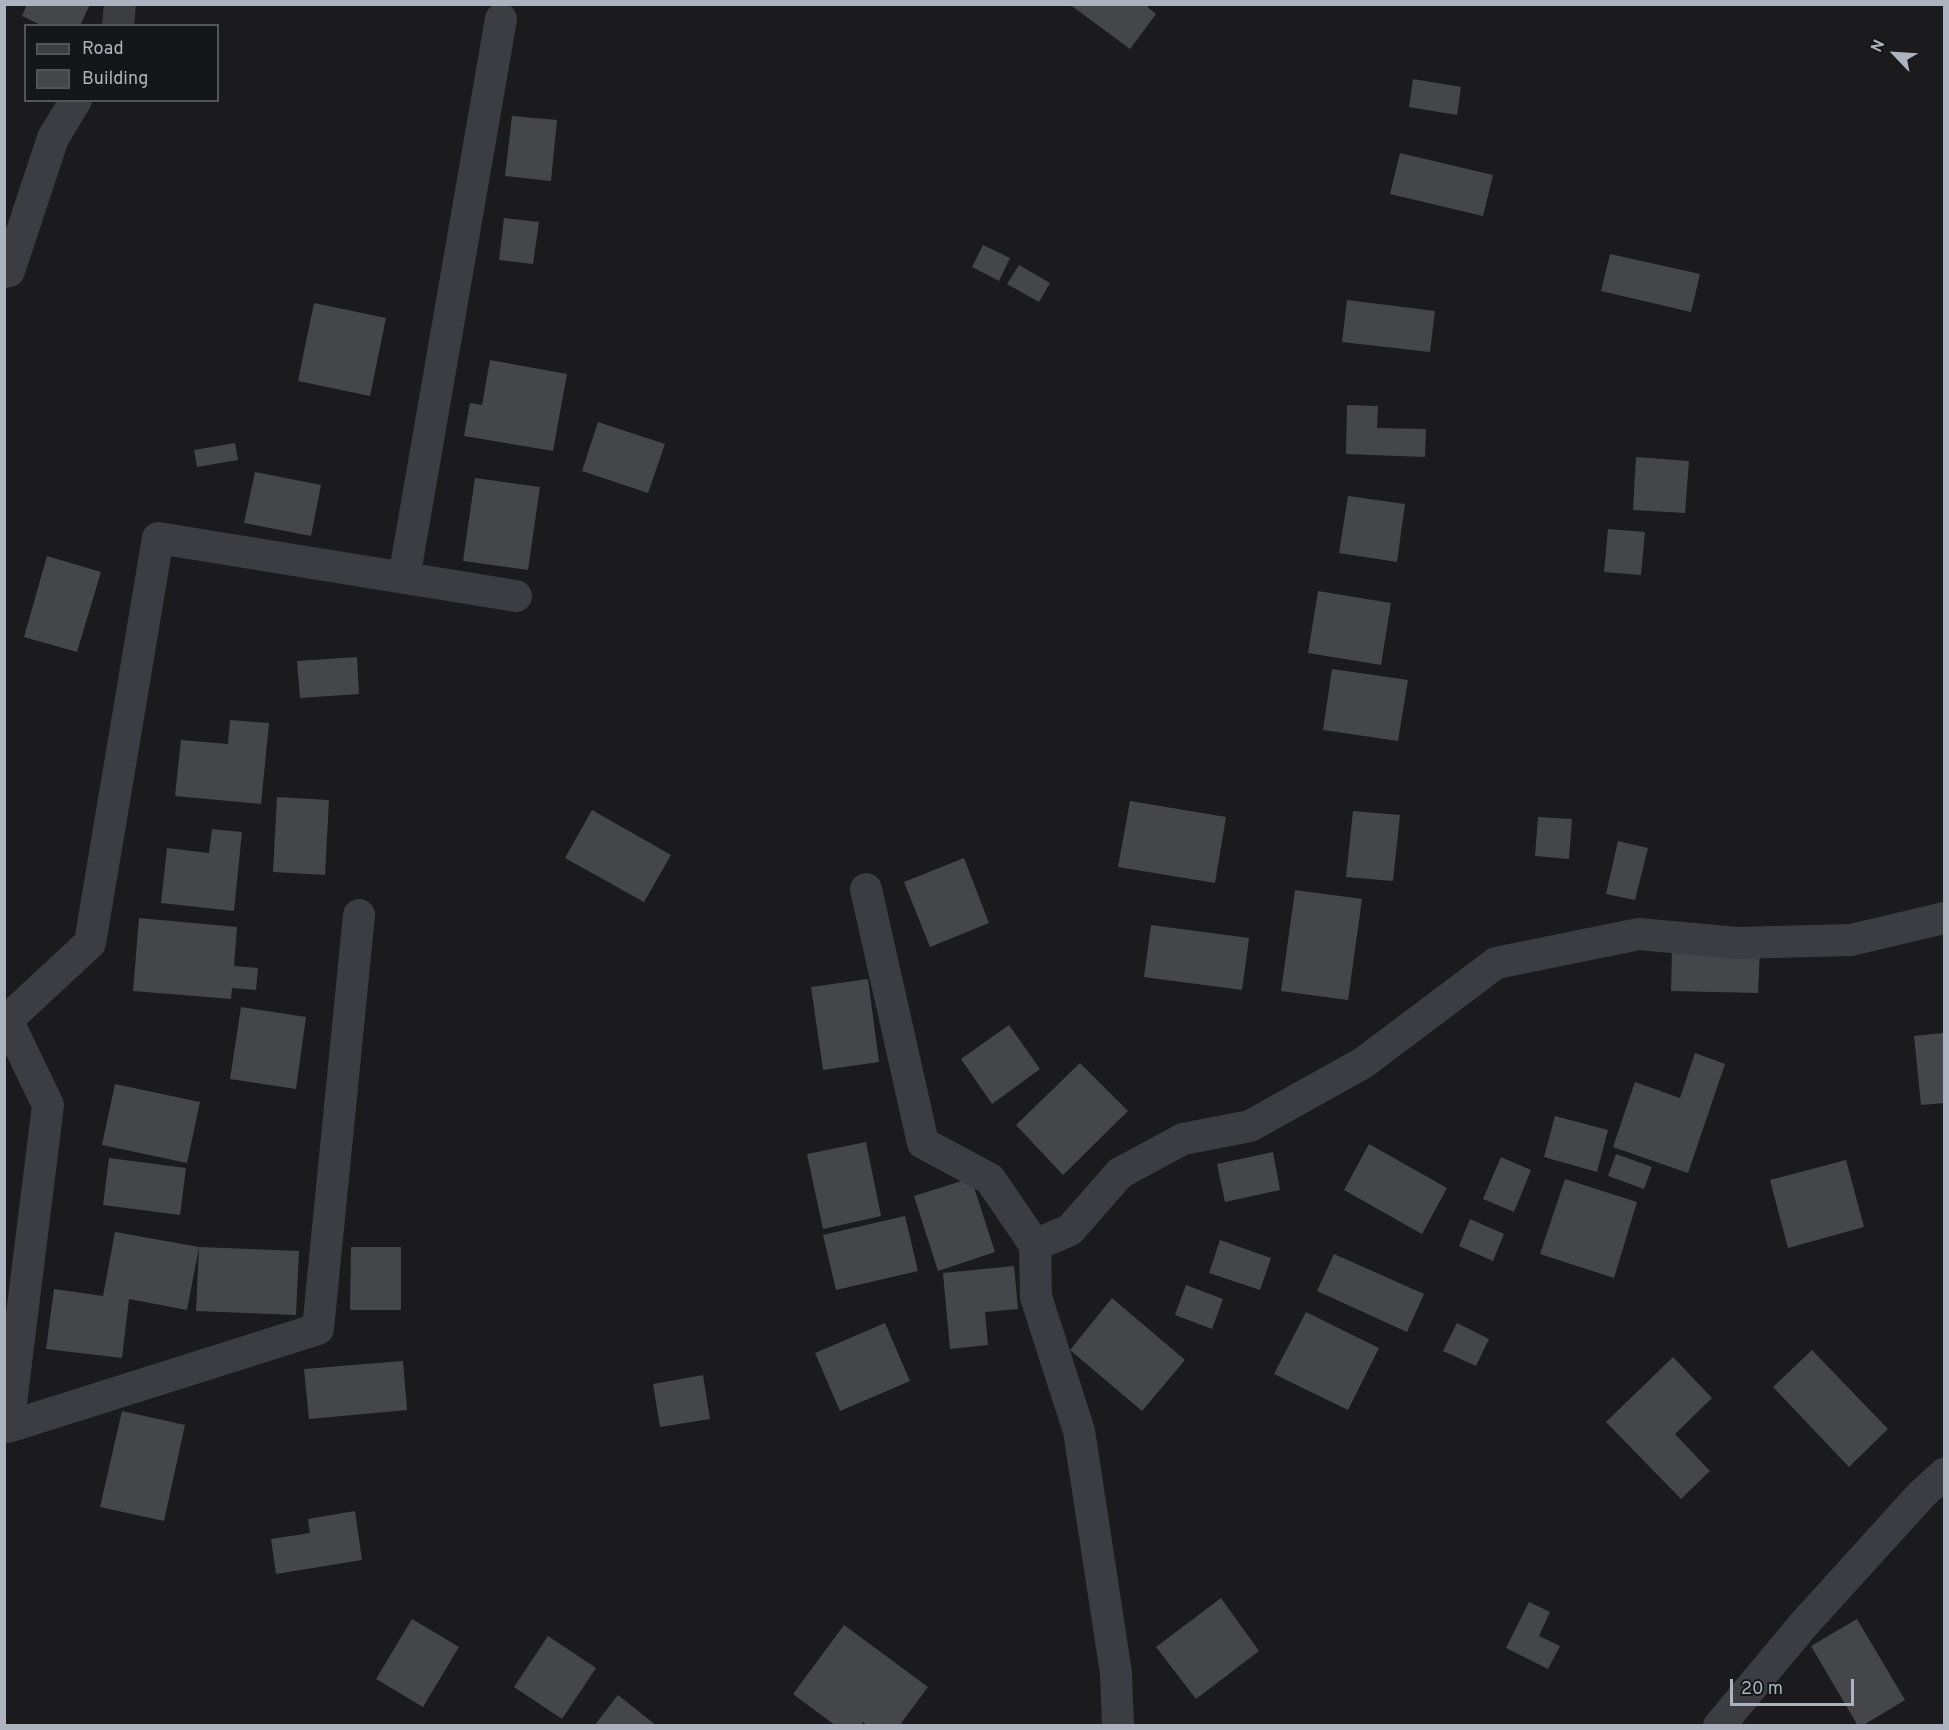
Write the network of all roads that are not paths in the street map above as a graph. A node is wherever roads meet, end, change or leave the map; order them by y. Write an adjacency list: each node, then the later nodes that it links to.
1 (120, 4): 3 (street)
2 (501, 19): 6 (street)
3 (118, 24)
4 (75, 102): 5 (street)
5 (4, 272)
6 (404, 578): 7 (street); 9 (street)
7 (516, 596)
8 (866, 890): 11 (street)
9 (359, 915)
10 (1944, 918): 11 (street)
11 (1035, 1245): 13 (street)
12 (1944, 1474): 14 (street)
13 (1118, 1725)
14 (1719, 1725)

